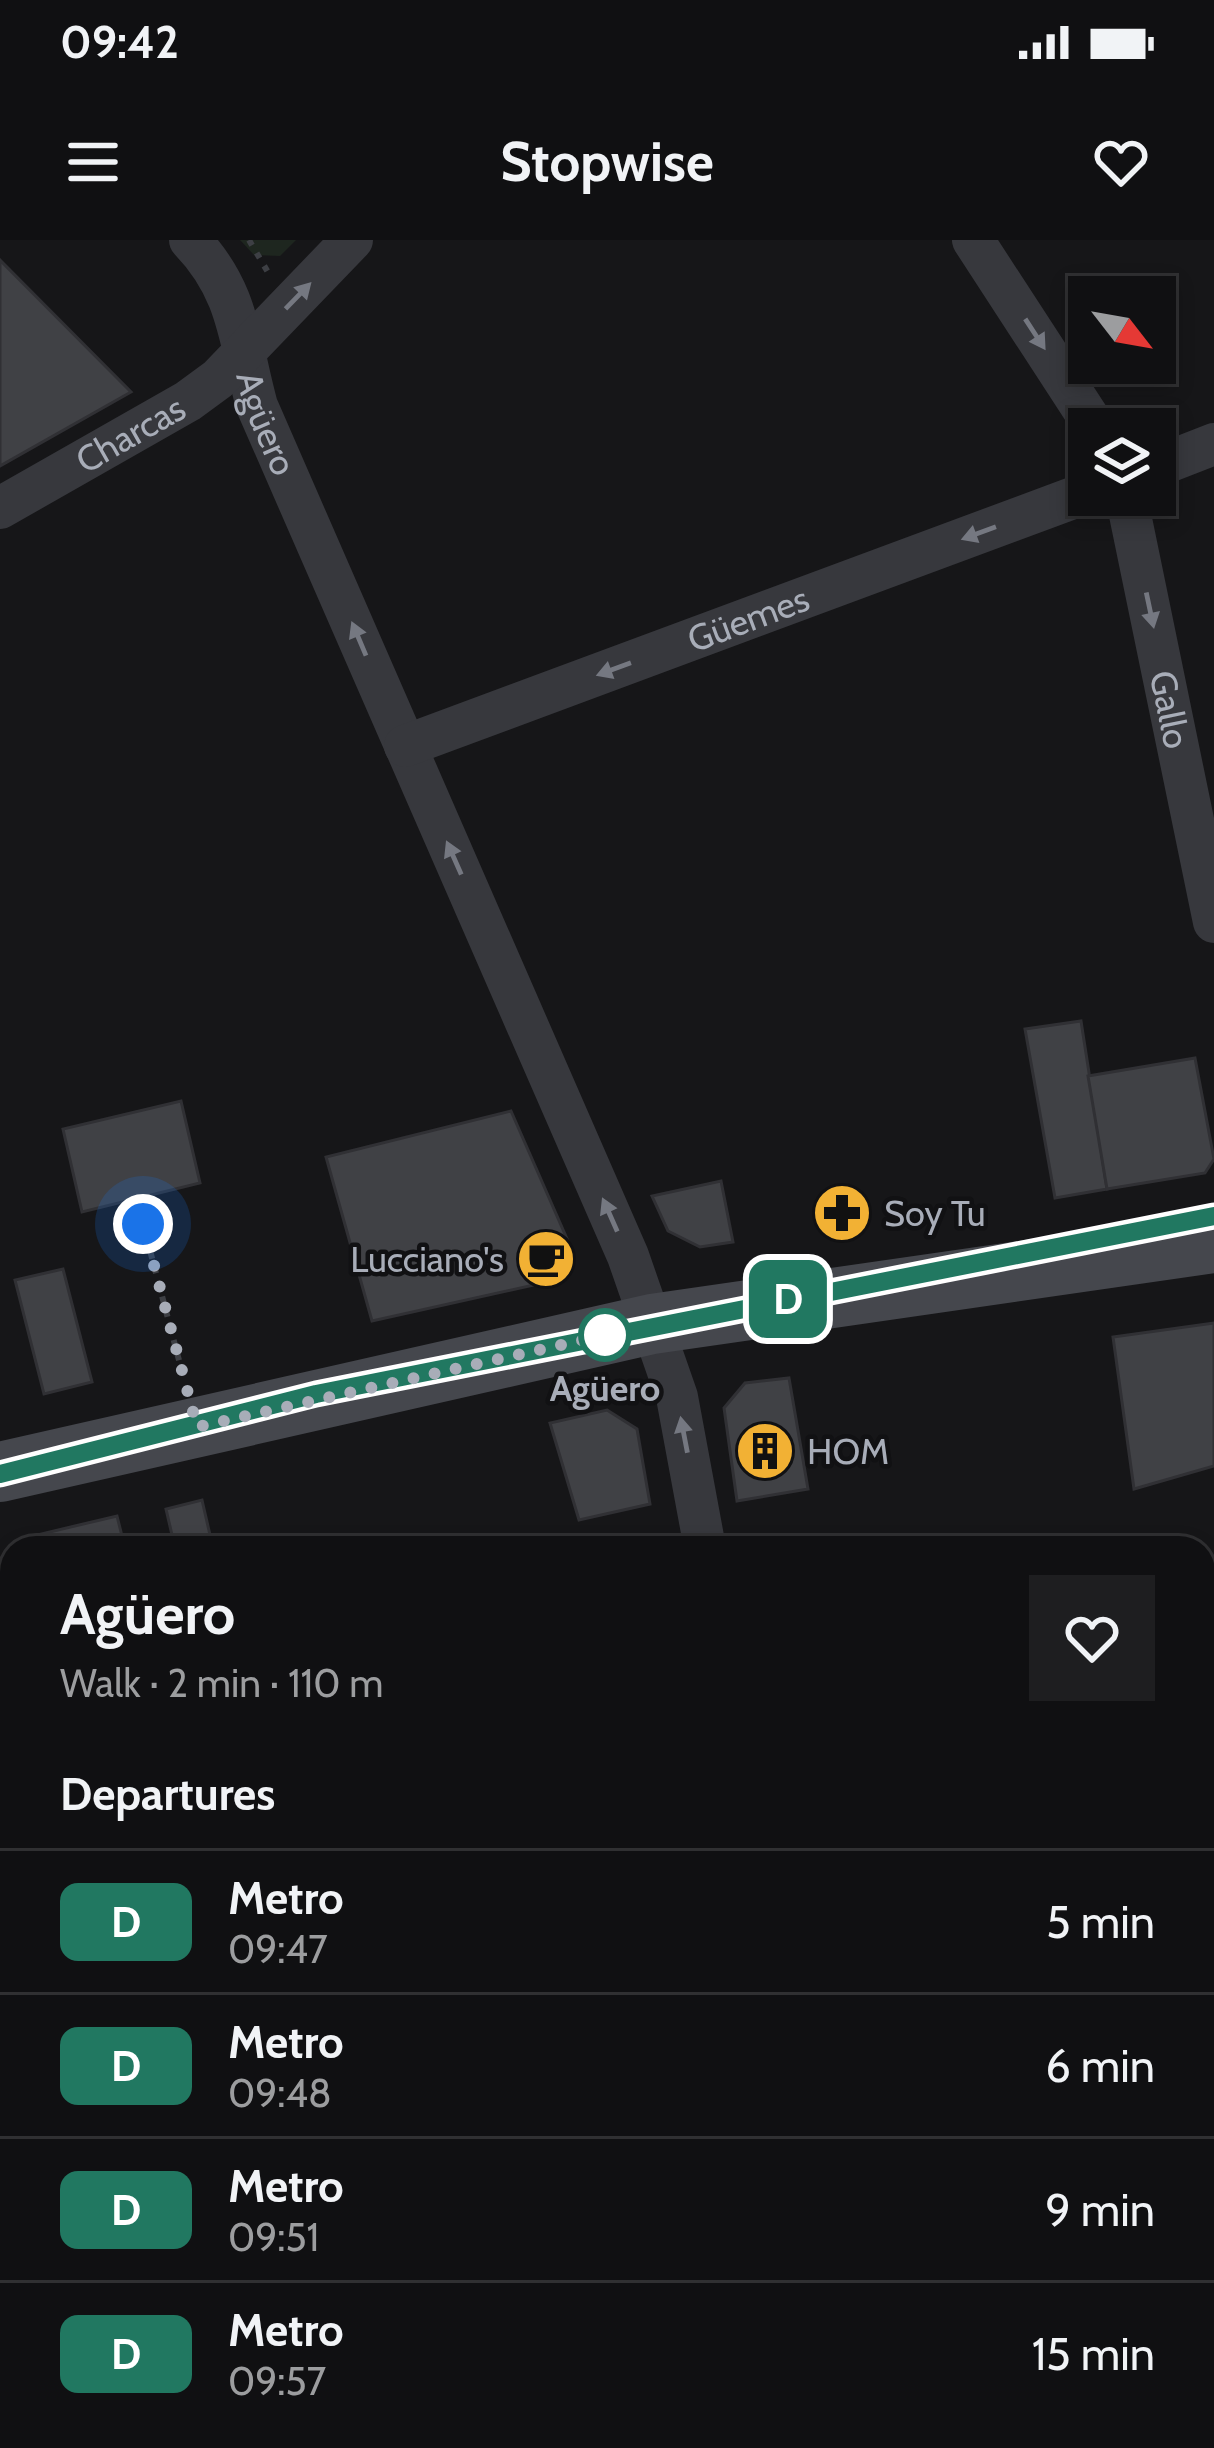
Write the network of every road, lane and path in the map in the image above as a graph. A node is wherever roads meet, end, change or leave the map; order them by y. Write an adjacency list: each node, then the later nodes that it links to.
1 (190, 240): 4 (street, Agüero)
2 (352, 240): 4 (street, Charcas, one-way to 2)
3 (973, 240): 5 (street, one-way to 5)
4 (245, 352): 9 (street, Charcas); 11 (street, Agüero, one-way to 4)
5 (1082, 408)
6 (1214, 444): 7 (street)
7 (1176, 459)
8 (1068, 500): 11 (street, Güemes, one-way to 11)
9 (0, 508)
10 (1130, 516): 12 (street, Gallo, one-way to 12)
11 (405, 746): 15 (street, Agüero, one-way to 11)
12 (1214, 922)
13 (143, 1224): 16 (path)
14 (1214, 1243): 15 (main road)
15 (652, 1324): 16 (main road); 18 (street, Agüero, one-way to 15)
16 (197, 1427): 17 (main road)
17 (0, 1472)
18 (703, 1536)

